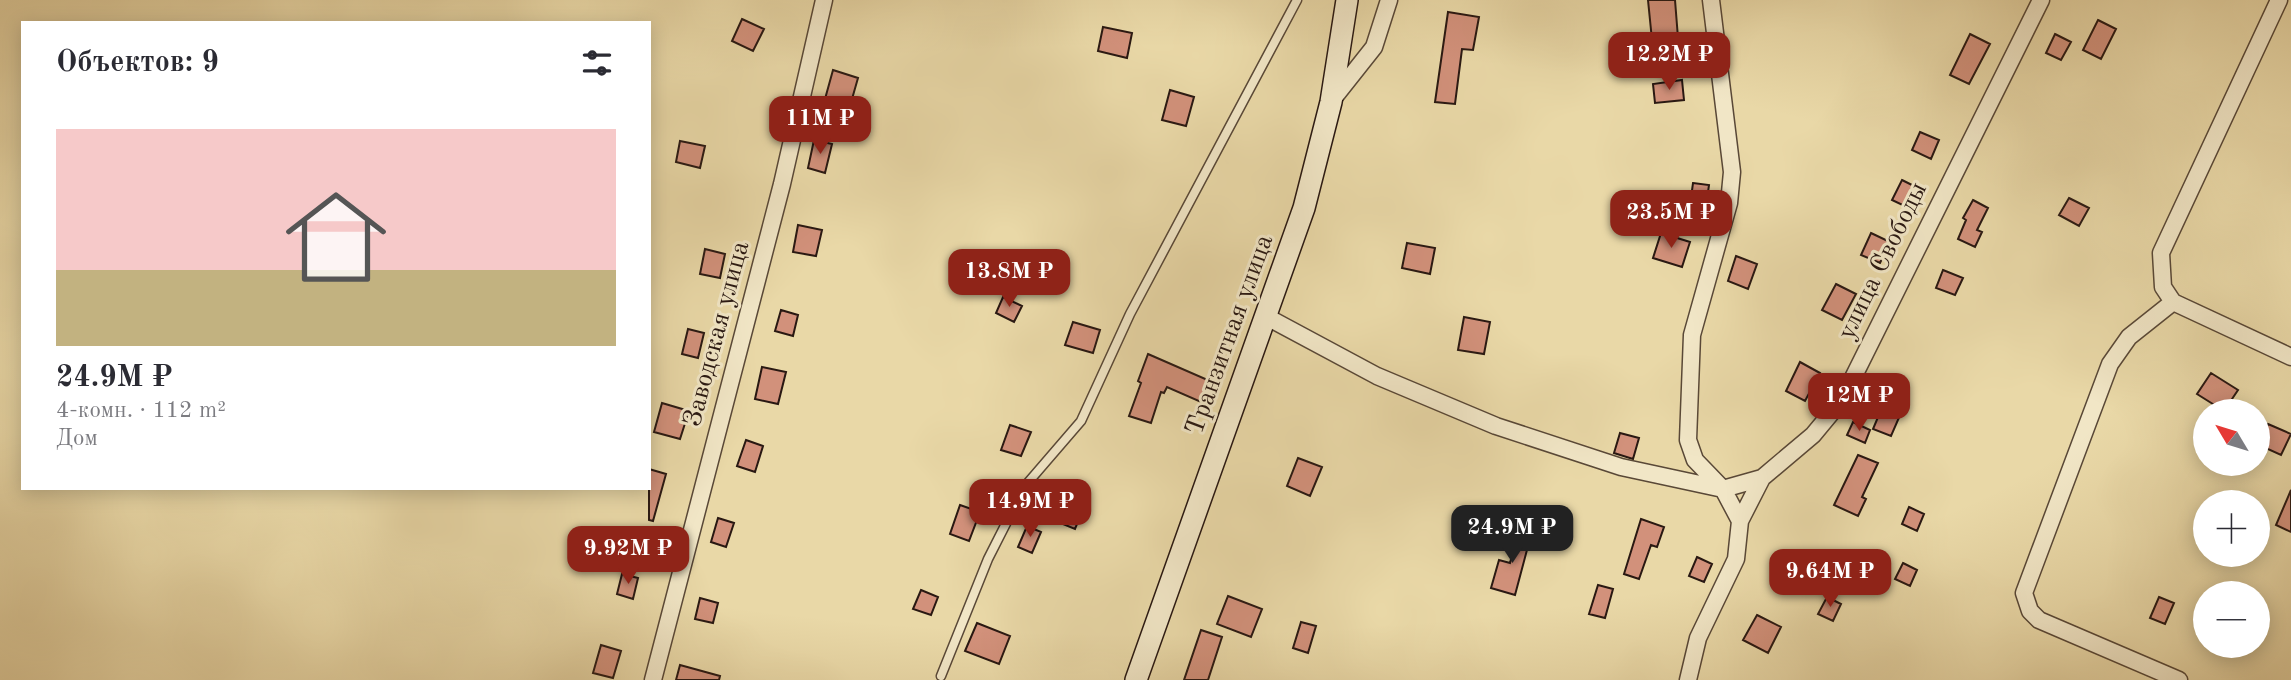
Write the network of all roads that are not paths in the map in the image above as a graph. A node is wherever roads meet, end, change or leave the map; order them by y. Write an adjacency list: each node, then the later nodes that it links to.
1 (824, 0): 16 (street, Заводская улица)
2 (1297, 0): 15 (lane)
3 (1346, 0): 8 (main road, Транзитная улица)
4 (1389, 0): 8 (street)
5 (1711, 0): 13 (street)
6 (2041, 0): 12 (street, улица Свободы)
7 (2279, 0): 9 (street)
8 (1331, 102): 10 (main road, Транзитная улица)
9 (2173, 302): 11 (street); 19 (street)
10 (1267, 317): 13 (street); 17 (main road, Транзитная улица)
11 (2291, 357)
12 (1762, 478): 13 (street); 14 (street, улица Свободы)
13 (1723, 489): 14 (street)
14 (1740, 521): 18 (street, улица Свободы)
15 (941, 676)
16 (653, 680)
17 (1136, 680)
18 (1688, 680)
19 (2179, 680)

